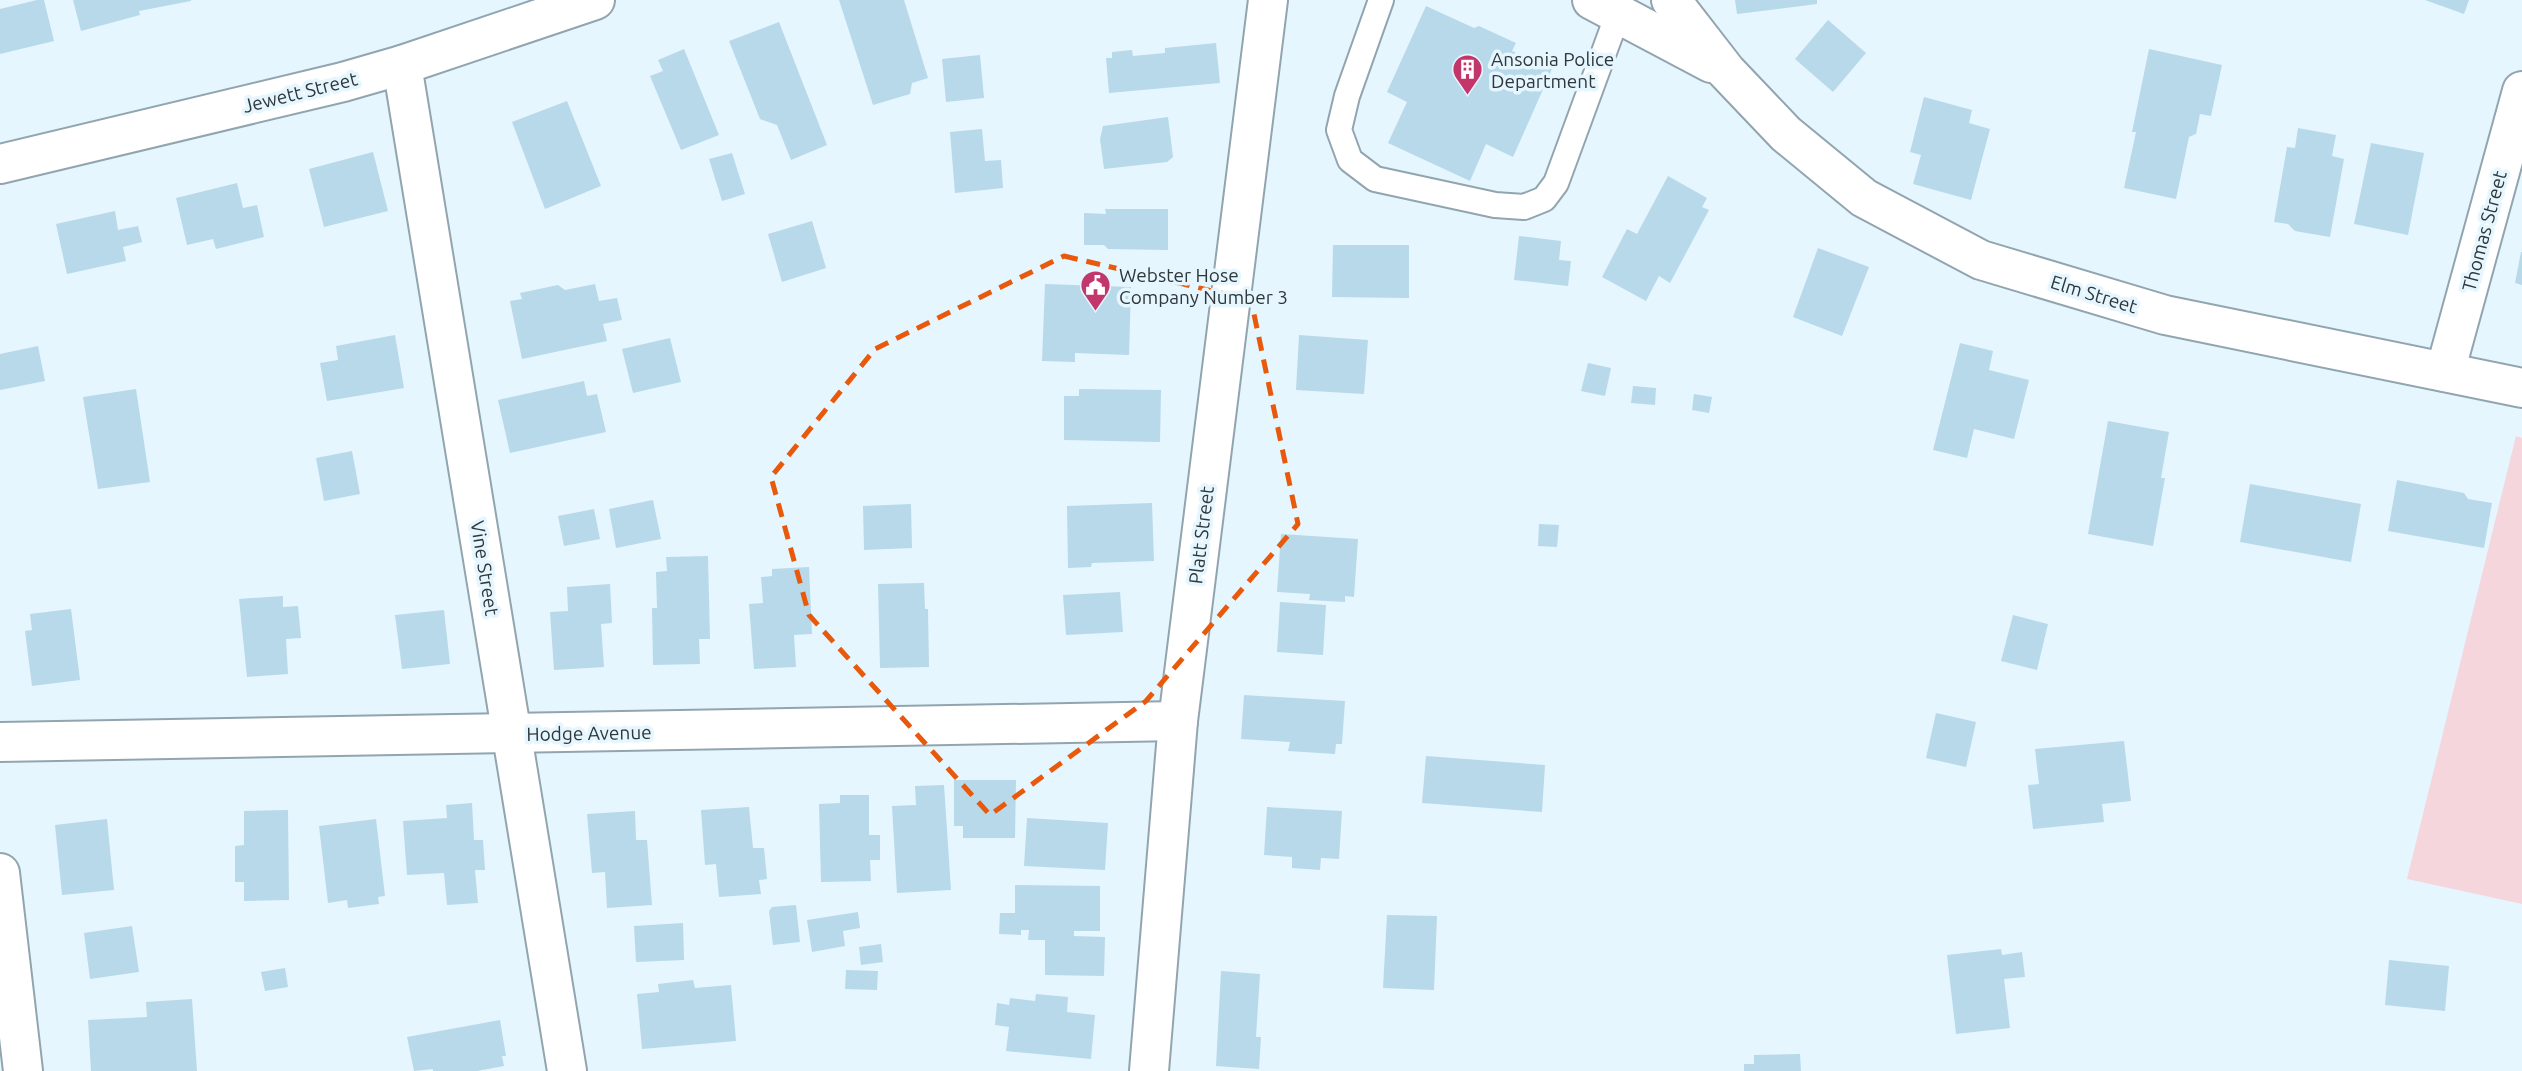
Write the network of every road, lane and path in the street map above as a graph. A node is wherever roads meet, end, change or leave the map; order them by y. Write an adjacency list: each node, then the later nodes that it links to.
1 (595, 0): 6 (street, Jewett Street)
2 (1269, 0): 12 (street, Platt Street)
3 (1381, 0): 5 (lane)
4 (1671, 0): 7 (street, Elm Street)
5 (1605, 7): 7 (street, Elm Street)
6 (402, 65): 9 (street, Jewett Street); 13 (street, Vine Street)
7 (1726, 71): 10 (street, Elm Street)
8 (2522, 91): 10 (street, Thomas Street)
9 (0, 164)
10 (2445, 372): 11 (street, Elm Street)
11 (2522, 388)
12 (1178, 721): 13 (street, Hodge Avenue); 18 (street, Platt Street)
13 (513, 734): 14 (street, Hodge Avenue); 17 (street, Vine Street)
14 (0, 743)
15 (0, 873): 16 (street)
16 (23, 1071)
17 (567, 1071)
18 (1149, 1071)

